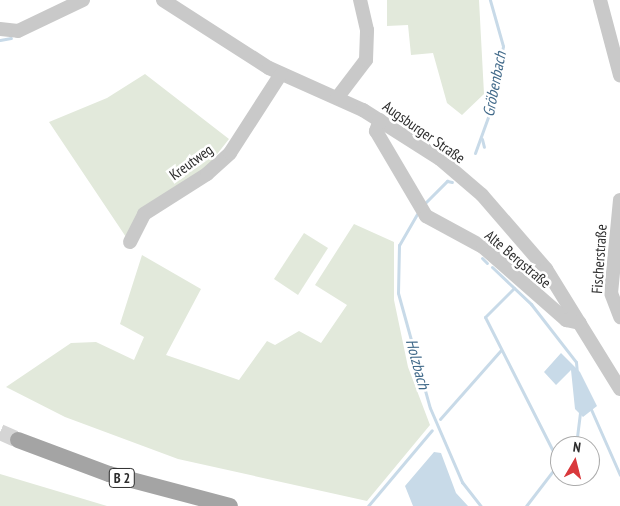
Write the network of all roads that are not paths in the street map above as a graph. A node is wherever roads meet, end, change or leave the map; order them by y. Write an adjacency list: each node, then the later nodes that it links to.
1 (83, 0): 5 (street)
2 (163, 0): 6 (street, Augsburger Straße)
3 (360, 0): 8 (street)
4 (600, 0): 7 (street)
5 (0, 29)
6 (281, 74): 8 (street, Augsburger Straße); 11 (street, Kreutweg)
7 (620, 75)
8 (337, 98): 9 (street, Augsburger Straße)
9 (380, 120): 13 (street, Augsburger Straße); 13 (street, Alte Bergstraße)
10 (620, 200): 12 (street, Fischerstraße)
11 (130, 242)
12 (620, 317)
13 (580, 323): 14 (street, Augsburger Straße)
14 (620, 389)
15 (18, 440): 16 (main road, B 2)
16 (230, 506)

